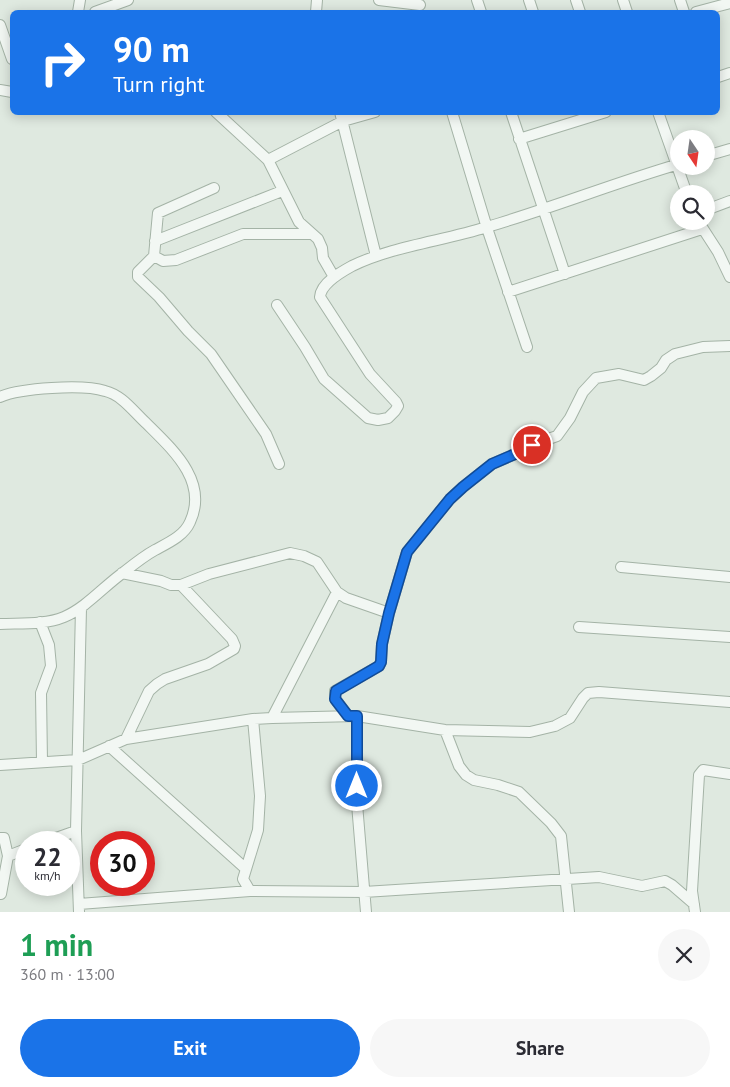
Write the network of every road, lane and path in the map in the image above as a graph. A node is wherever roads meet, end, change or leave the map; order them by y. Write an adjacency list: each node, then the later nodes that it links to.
1 (128, 0): 5 (street)
2 (379, 0): 4 (street)
3 (728, 2): 6 (street)
4 (421, 6)
5 (100, 10)
6 (702, 10)
7 (0, 25): 8 (street)
8 (10, 52)
9 (219, 115): 19 (street)
10 (453, 115): 26 (street)
11 (512, 115): 15 (street)
12 (596, 115): 15 (street)
13 (659, 115): 16 (street)
14 (342, 116): 19 (street); 32 (street)
15 (519, 139): 25 (street)
16 (670, 145)
17 (730, 148): 18 (street)
18 (715, 153)
19 (268, 160): 22 (street)
20 (670, 166): 25 (street)
21 (214, 188): 30 (street)
22 (282, 191): 29 (street); 30 (street)
23 (730, 201): 24 (street)
24 (715, 207)
25 (543, 210): 26 (street); 33 (street)
26 (486, 228): 32 (street); 36 (street)
27 (686, 230): 33 (street)
28 (703, 230): 34 (street)
29 (311, 234): 31 (street); 35 (street)
30 (155, 241): 31 (street)
31 (154, 256): 41 (street)
32 (376, 256): 35 (street)
33 (565, 274): 36 (street)
34 (730, 277)
35 (334, 278): 37 (street)
36 (508, 292): 39 (street)
37 (277, 305)
38 (730, 346): 48 (street)
39 (526, 347)
40 (0, 397): 43 (street)
41 (279, 464)
42 (621, 567): 44 (street)
43 (122, 573): 45 (street); 47 (street)
44 (730, 577)
45 (181, 585): 46 (street); 58 (street)
46 (337, 592): 48 (street); 55 (street)
47 (81, 608): 49 (street); 60 (street)
48 (389, 613): 54 (street)
49 (40, 622): 50 (street); 61 (street)
50 (0, 624)
51 (579, 627): 52 (street)
52 (730, 637)
53 (730, 702): 57 (street)
54 (353, 716): 55 (street); 57 (street); 71 (street)
55 (272, 718): 56 (street)
56 (253, 719): 58 (street); 68 (street)
57 (445, 730): 69 (street)
58 (126, 739): 59 (street)
59 (109, 746): 60 (street); 68 (street)
60 (78, 760): 61 (street); 64 (street)
61 (42, 762): 62 (street)
62 (0, 765)
63 (730, 774): 74 (street)
64 (76, 831)
65 (0, 838): 67 (street)
66 (15, 853): 67 (street)
67 (8, 856): 72 (street)
68 (246, 869): 70 (street)
69 (566, 880): 71 (street); 74 (street); 76 (street)
70 (250, 891): 71 (street); 73 (street)
71 (364, 892): 75 (street)
72 (1, 894)
73 (79, 908)
74 (695, 908)
75 (366, 912)
76 (569, 912)

